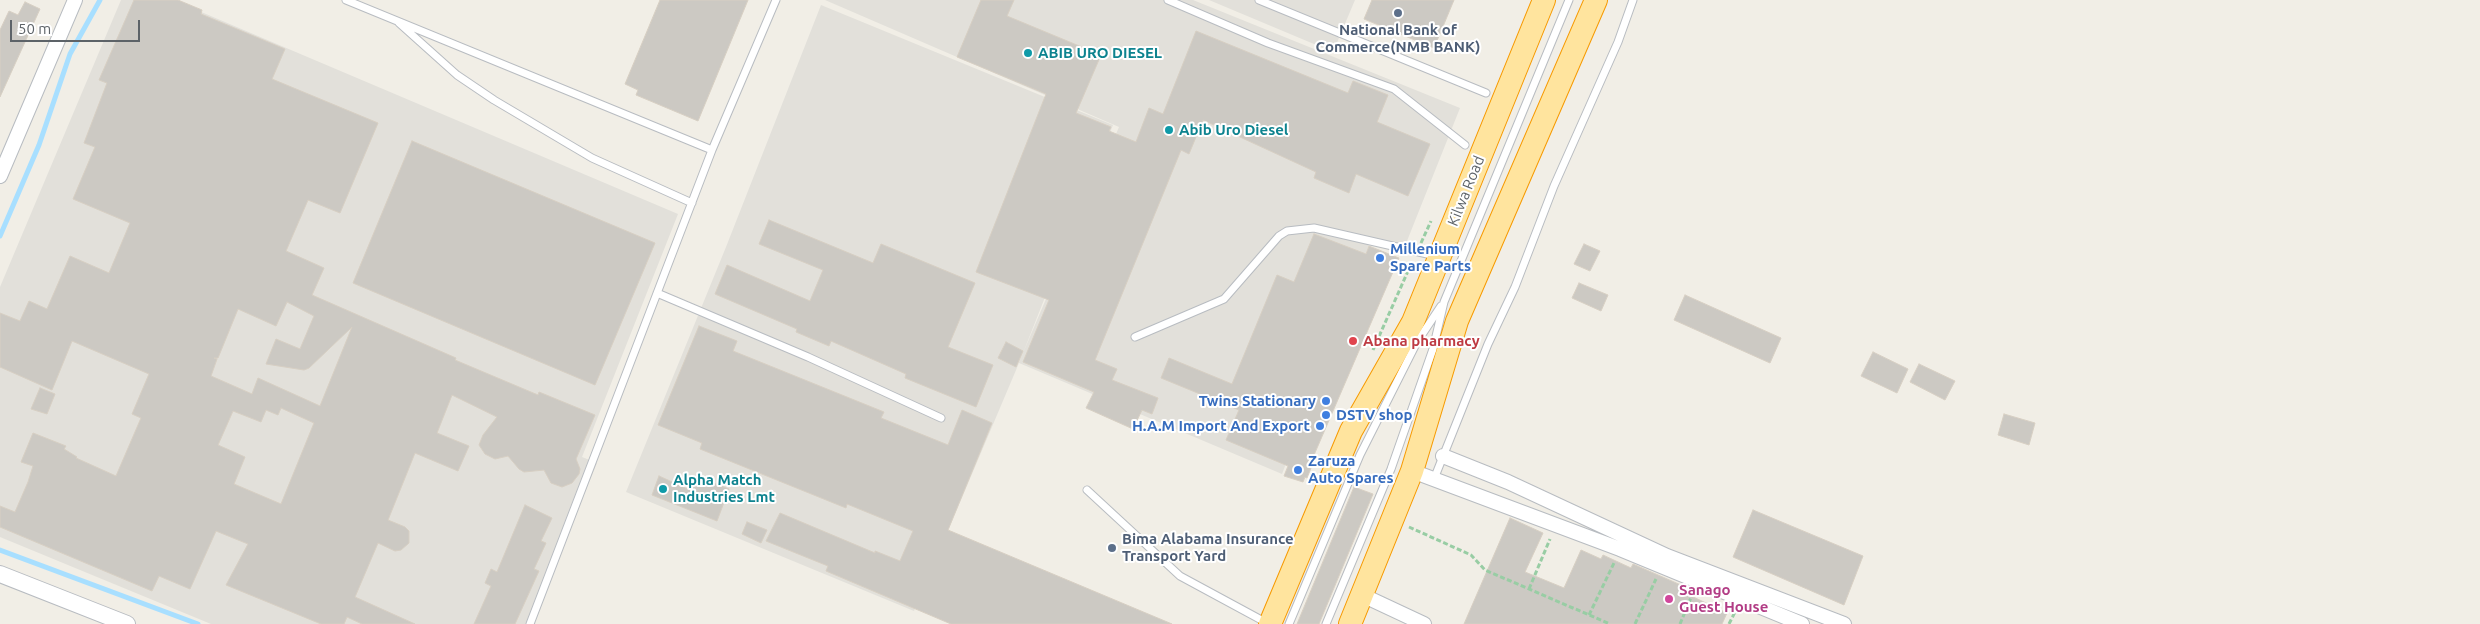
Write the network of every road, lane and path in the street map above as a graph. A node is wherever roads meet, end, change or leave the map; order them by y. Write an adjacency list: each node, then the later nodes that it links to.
1 (75, 0): 14 (street)
2 (346, 0): 10 (lane)
3 (776, 0): 13 (lane)
4 (1168, 0): 12 (lane)
5 (1259, 0): 11 (lane)
6 (1544, 0): 17 (highway, Kilwa Road)
7 (1569, 0): 19 (lane)
8 (1596, 0): 24 (highway)
9 (1633, 0): 23 (lane)
10 (395, 19): 13 (lane); 15 (lane)
11 (1486, 93)
12 (1465, 145)
13 (712, 150): 15 (lane)
14 (0, 176)
15 (692, 203): 18 (lane)
16 (1433, 216): 17 (path)
17 (1428, 254): 20 (lane); 21 (path); 38 (highway, Kilwa Road)
18 (657, 293): 22 (lane); 37 (lane)
19 (1444, 302): 39 (lane); 40 (lane)
20 (1135, 337)
21 (1369, 357)
22 (941, 418)
23 (1444, 456): 25 (lane); 47 (street)
24 (1412, 471): 25 (street); 27 (highway)
25 (1434, 479): 28 (street)
26 (1087, 490): 38 (lane)
27 (1392, 519): 33 (path); 34 (highway)
28 (1555, 524): 29 (street); 33 (path)
29 (1620, 549): 30 (street); 35 (path)
30 (1662, 567): 32 (street); 44 (path)
31 (0, 574): 36 (street)
32 (1698, 581): 45 (path); 46 (street)
33 (1529, 590): 35 (path)
34 (1362, 595): 41 (highway); 42 (street)
35 (1589, 615): 43 (path)
36 (126, 624)
37 (530, 624)
38 (1270, 624)
39 (1289, 624)
40 (1326, 624)
41 (1350, 624)
42 (1424, 624)
43 (1610, 624)
44 (1635, 624)
45 (1680, 624)
46 (1802, 624)
47 (1844, 624)

